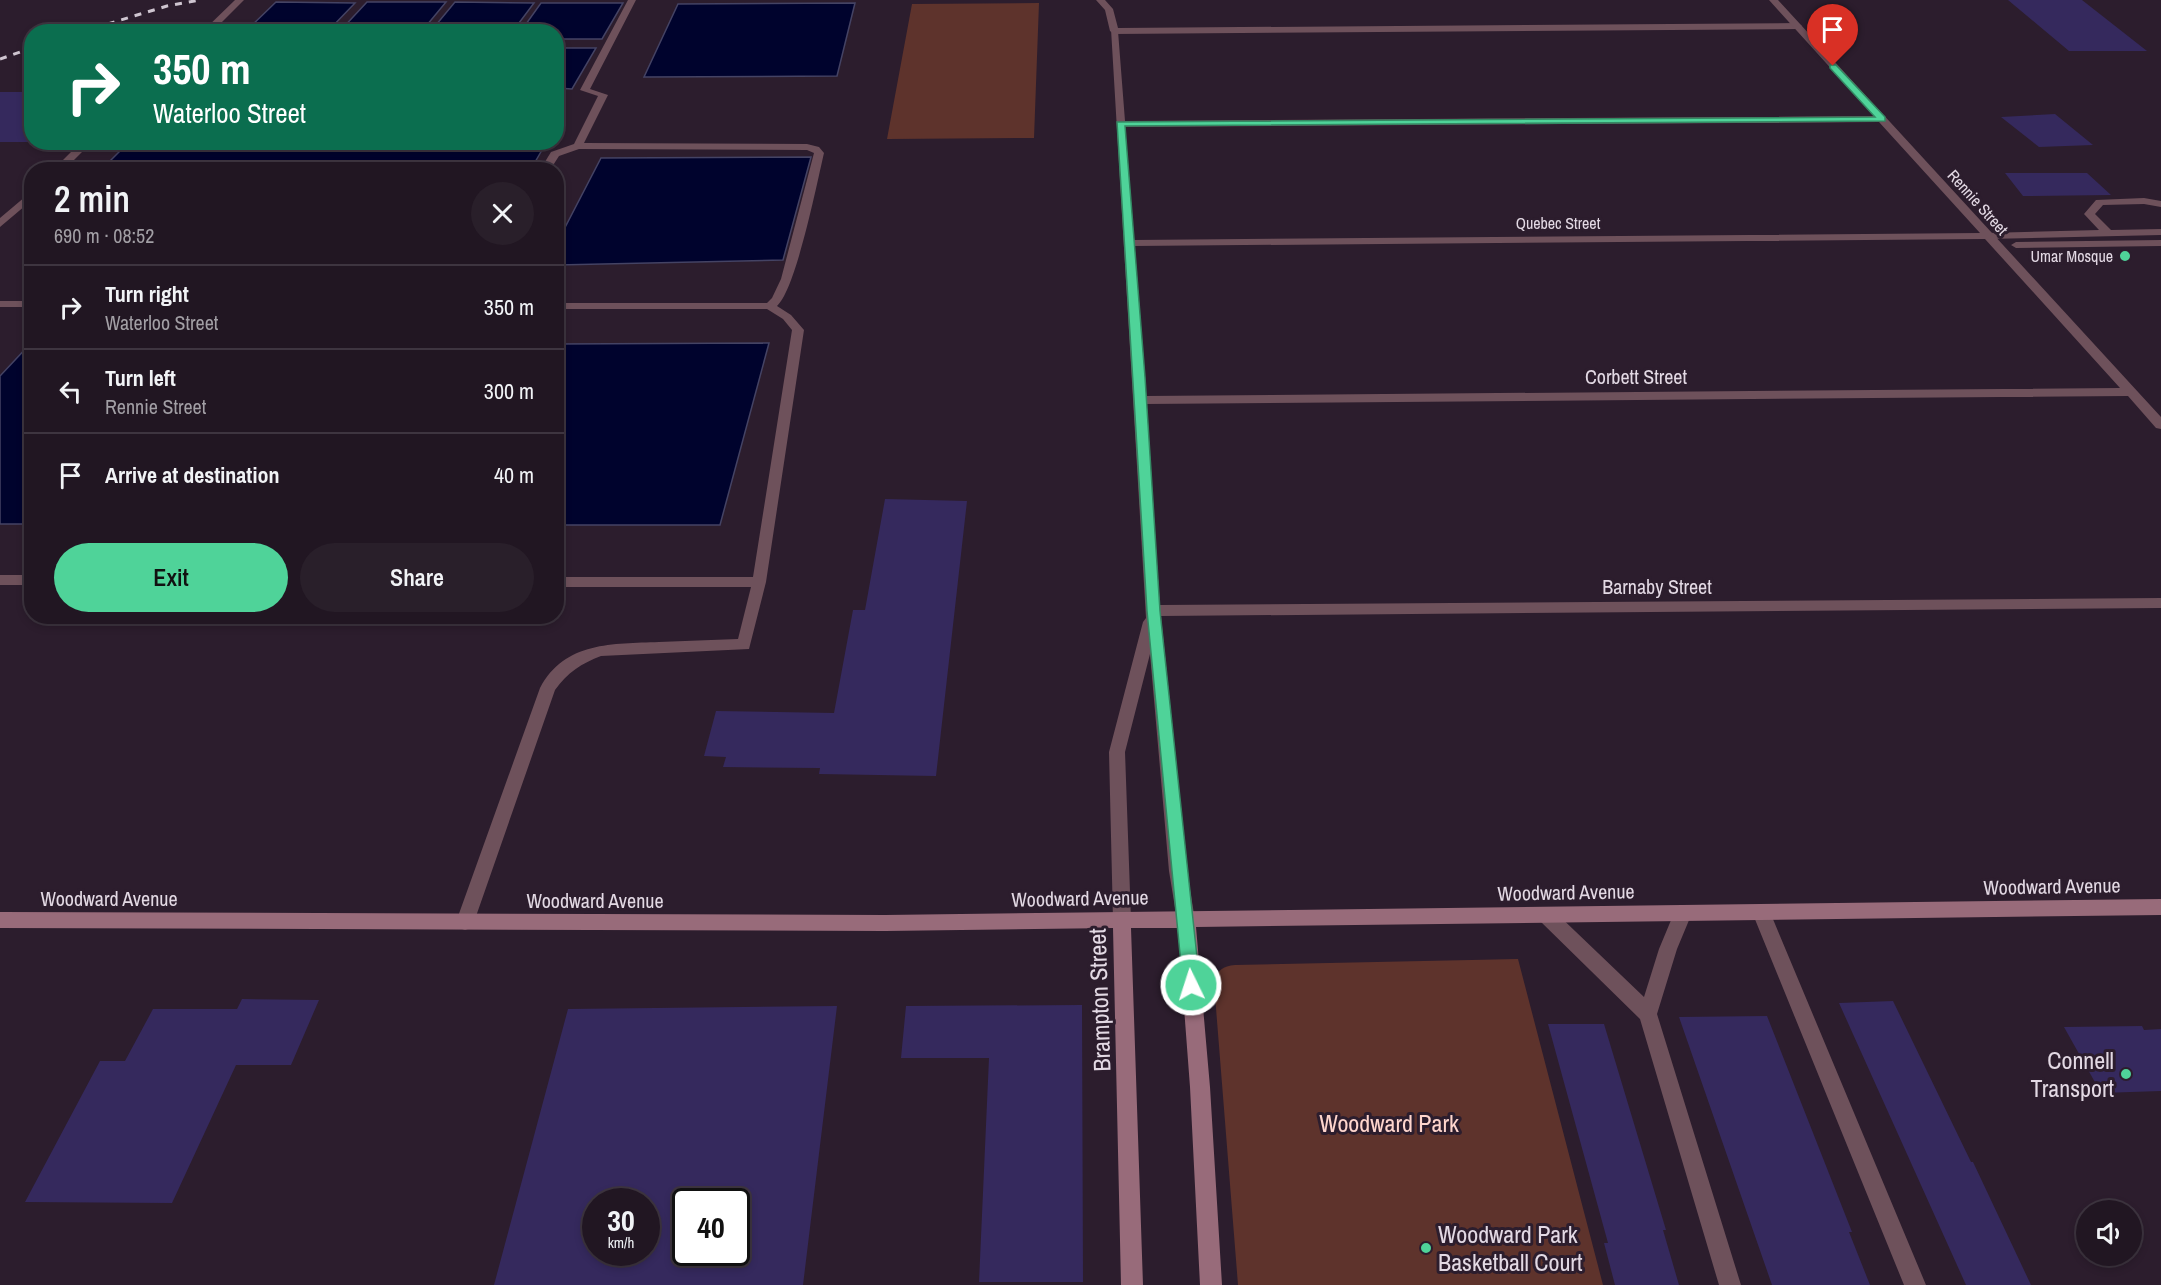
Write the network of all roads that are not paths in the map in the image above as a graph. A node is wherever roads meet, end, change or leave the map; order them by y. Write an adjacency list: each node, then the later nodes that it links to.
1 (240, 0): 5 (street)
2 (632, 0): 10 (street)
3 (1100, 0): 7 (street, Brampton Street)
4 (1773, 0): 6 (street, Rennie Street)
5 (214, 24)
6 (1798, 26): 7 (street); 8 (street, Rennie Street)
7 (1114, 31): 9 (street, Brampton Street)
8 (1882, 119): 9 (street); 19 (street, Rennie Street)
9 (1120, 124): 20 (street, Brampton Street)
10 (578, 146): 13 (street); 26 (street)
11 (79, 150): 12 (street)
12 (66, 162)
13 (550, 162)
14 (24, 202): 16 (street)
15 (2161, 204): 18 (street)
16 (0, 224)
17 (2161, 232): 18 (street, Quebec Street)
18 (2108, 233): 19 (street, Quebec Street)
19 (1986, 236): 20 (street, Quebec Street); 22 (street, Rennie Street)
20 (1130, 243): 28 (street, Brampton Street)
21 (2161, 243): 22 (street)
22 (1995, 246): 27 (street, Rennie Street)
23 (0, 304): 24 (street)
24 (24, 304)
25 (564, 306): 26 (street)
26 (770, 306): 33 (street)
27 (2131, 392): 28 (street, Corbett Street); 29 (street, Rennie Street)
28 (1141, 400): 35 (street, Brampton Street)
29 (2161, 425)
30 (0, 580): 31 (street)
31 (24, 580)
32 (564, 582): 33 (street)
33 (759, 582): 43 (street)
34 (2161, 603): 35 (street, Barnaby Street)
35 (1153, 611): 41 (street, Brampton Street); 42 (street, Brampton Street)
36 (2161, 907): 37 (main road, Woodward Avenue)
37 (1761, 912): 38 (main road, Woodward Avenue); 48 (street)
38 (1683, 913): 39 (main road, Woodward Avenue); 44 (street)
39 (1546, 915): 42 (main road, Woodward Avenue); 44 (street)
40 (0, 920): 43 (main road, Woodward Avenue)
41 (1122, 920): 42 (main road, Woodward Avenue); 43 (main road, Woodward Avenue); 45 (main road, Brampton Street)
42 (1186, 920): 46 (main road, Brampton Street)
43 (465, 922)
44 (1648, 1014): 47 (street)
45 (1132, 1285)
46 (1210, 1285)
47 (1730, 1285)
48 (1915, 1285)

